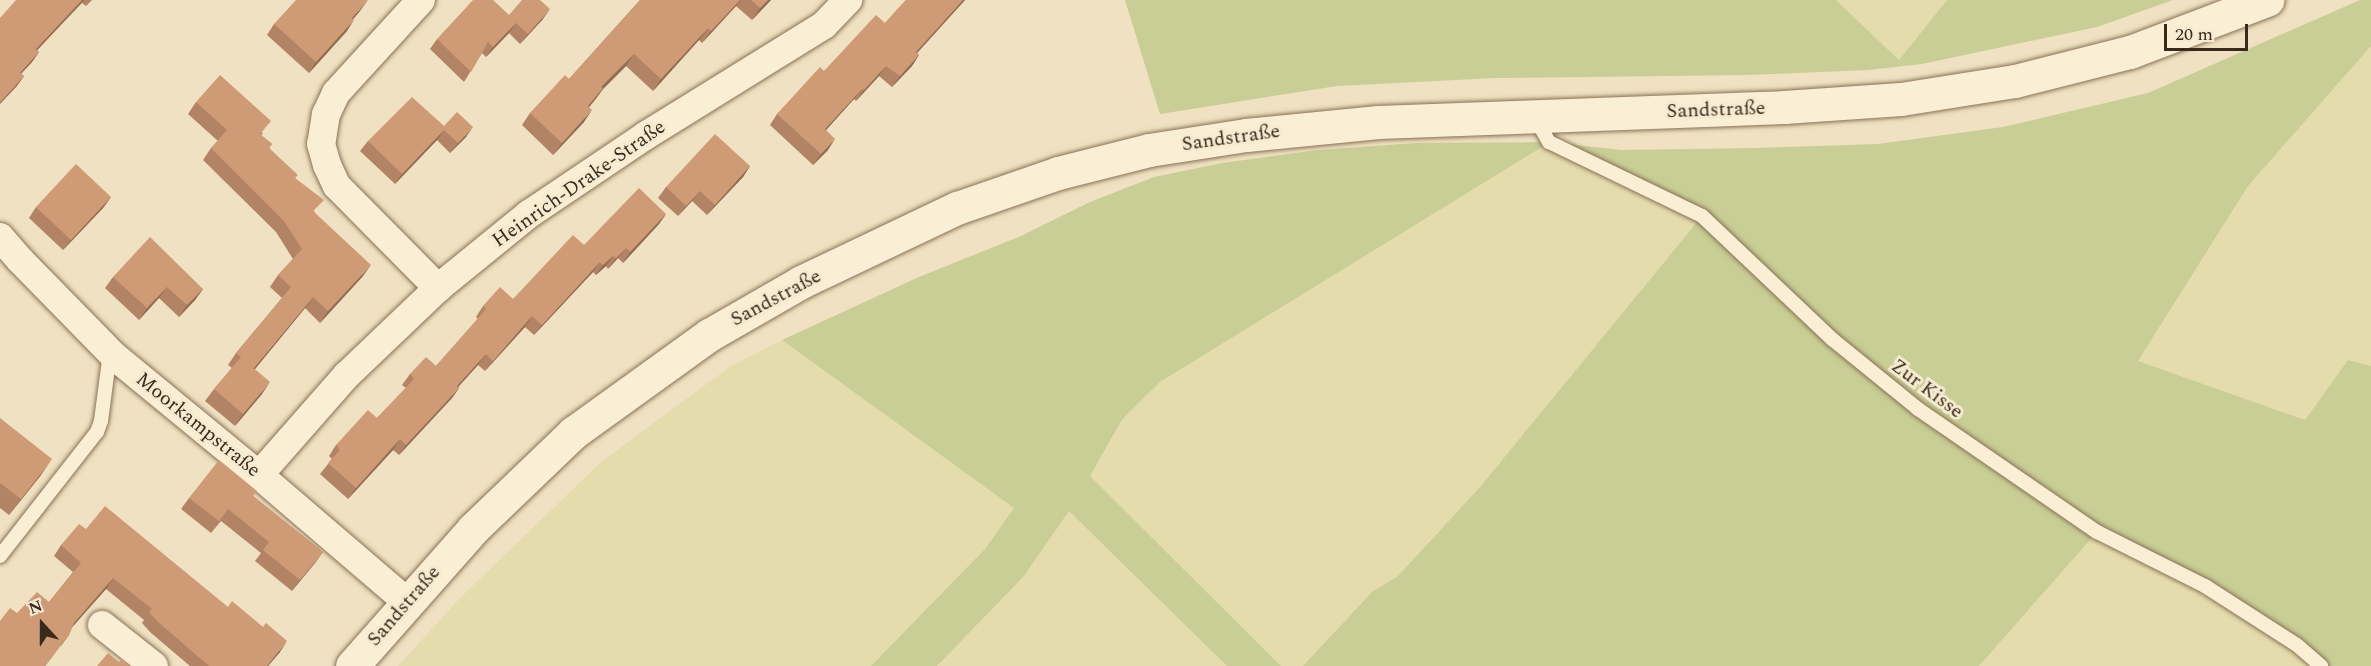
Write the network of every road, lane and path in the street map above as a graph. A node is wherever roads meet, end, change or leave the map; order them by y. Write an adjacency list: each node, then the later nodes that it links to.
1 (421, 0): 6 (street)
2 (848, 0): 6 (street, Heinrich-Drake-Straße)
3 (2267, 0): 4 (main road, Sandstraße)
4 (1535, 117): 10 (main road, Sandstraße); 14 (lane, Zur Kisse)
5 (0, 237): 7 (street, Moorkampstraße)
6 (438, 288): 8 (street, Heinrich-Drake-Straße)
7 (110, 352): 8 (street, Moorkampstraße); 9 (lane)
8 (260, 475): 10 (street, Moorkampstraße)
9 (0, 556)
10 (406, 601): 13 (main road, Sandstraße)
11 (102, 625): 12 (street)
12 (154, 666)
13 (352, 666)
14 (2321, 666)

